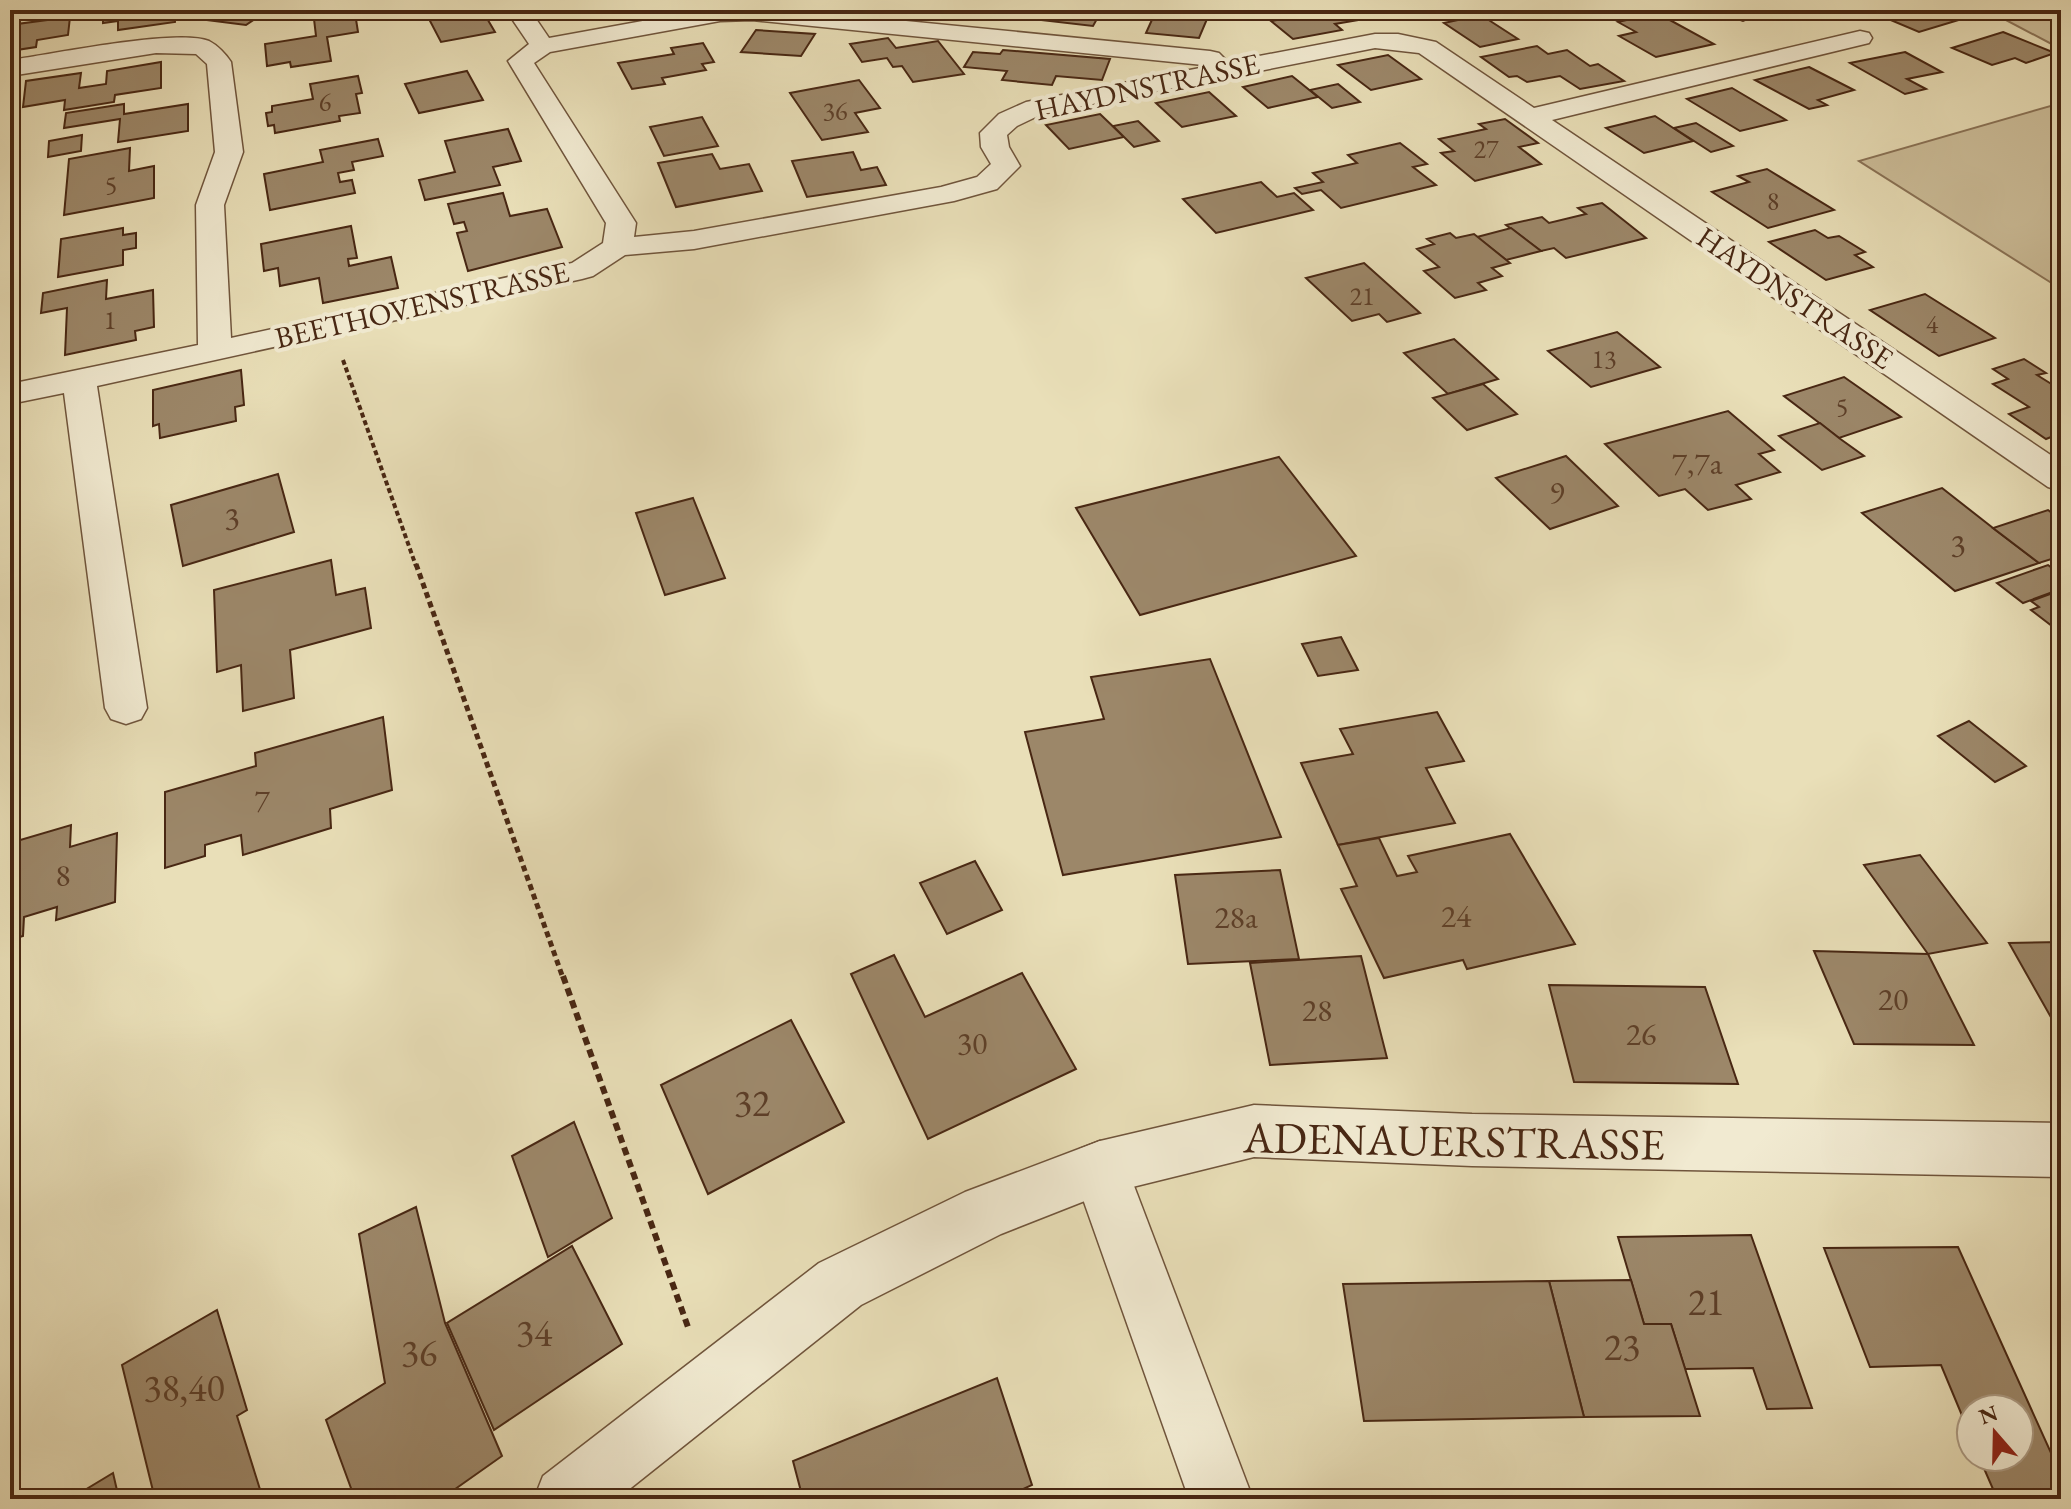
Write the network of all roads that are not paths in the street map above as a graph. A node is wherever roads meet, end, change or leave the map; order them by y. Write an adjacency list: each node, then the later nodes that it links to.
1 (518, 10): 3 (street, BEETHOVENSTRASSE)
2 (1860, 38): 6 (street)
3 (532, 54): 5 (street); 7 (street, BEETHOVENSTRASSE)
4 (10, 68): 8 (street)
5 (1224, 71): 6 (street, HAYDNSTRASSE); 7 (street, HAYDNSTRASSE)
6 (1530, 117): 11 (street, HAYDNSTRASSE)
7 (617, 247): 8 (street, BEETHOVENSTRASSE)
8 (215, 350): 9 (street, BEETHOVENSTRASSE)
9 (79, 380): 10 (street, BEETHOVENSTRASSE); 12 (street)
10 (10, 394)
11 (2061, 479)
12 (126, 708)
13 (2061, 1150): 14 (street, ADENAUERSTRASSE)
14 (1100, 1168): 15 (street, ADENAUERSTRASSE); 16 (street)
15 (566, 1499)
16 (1221, 1499)

